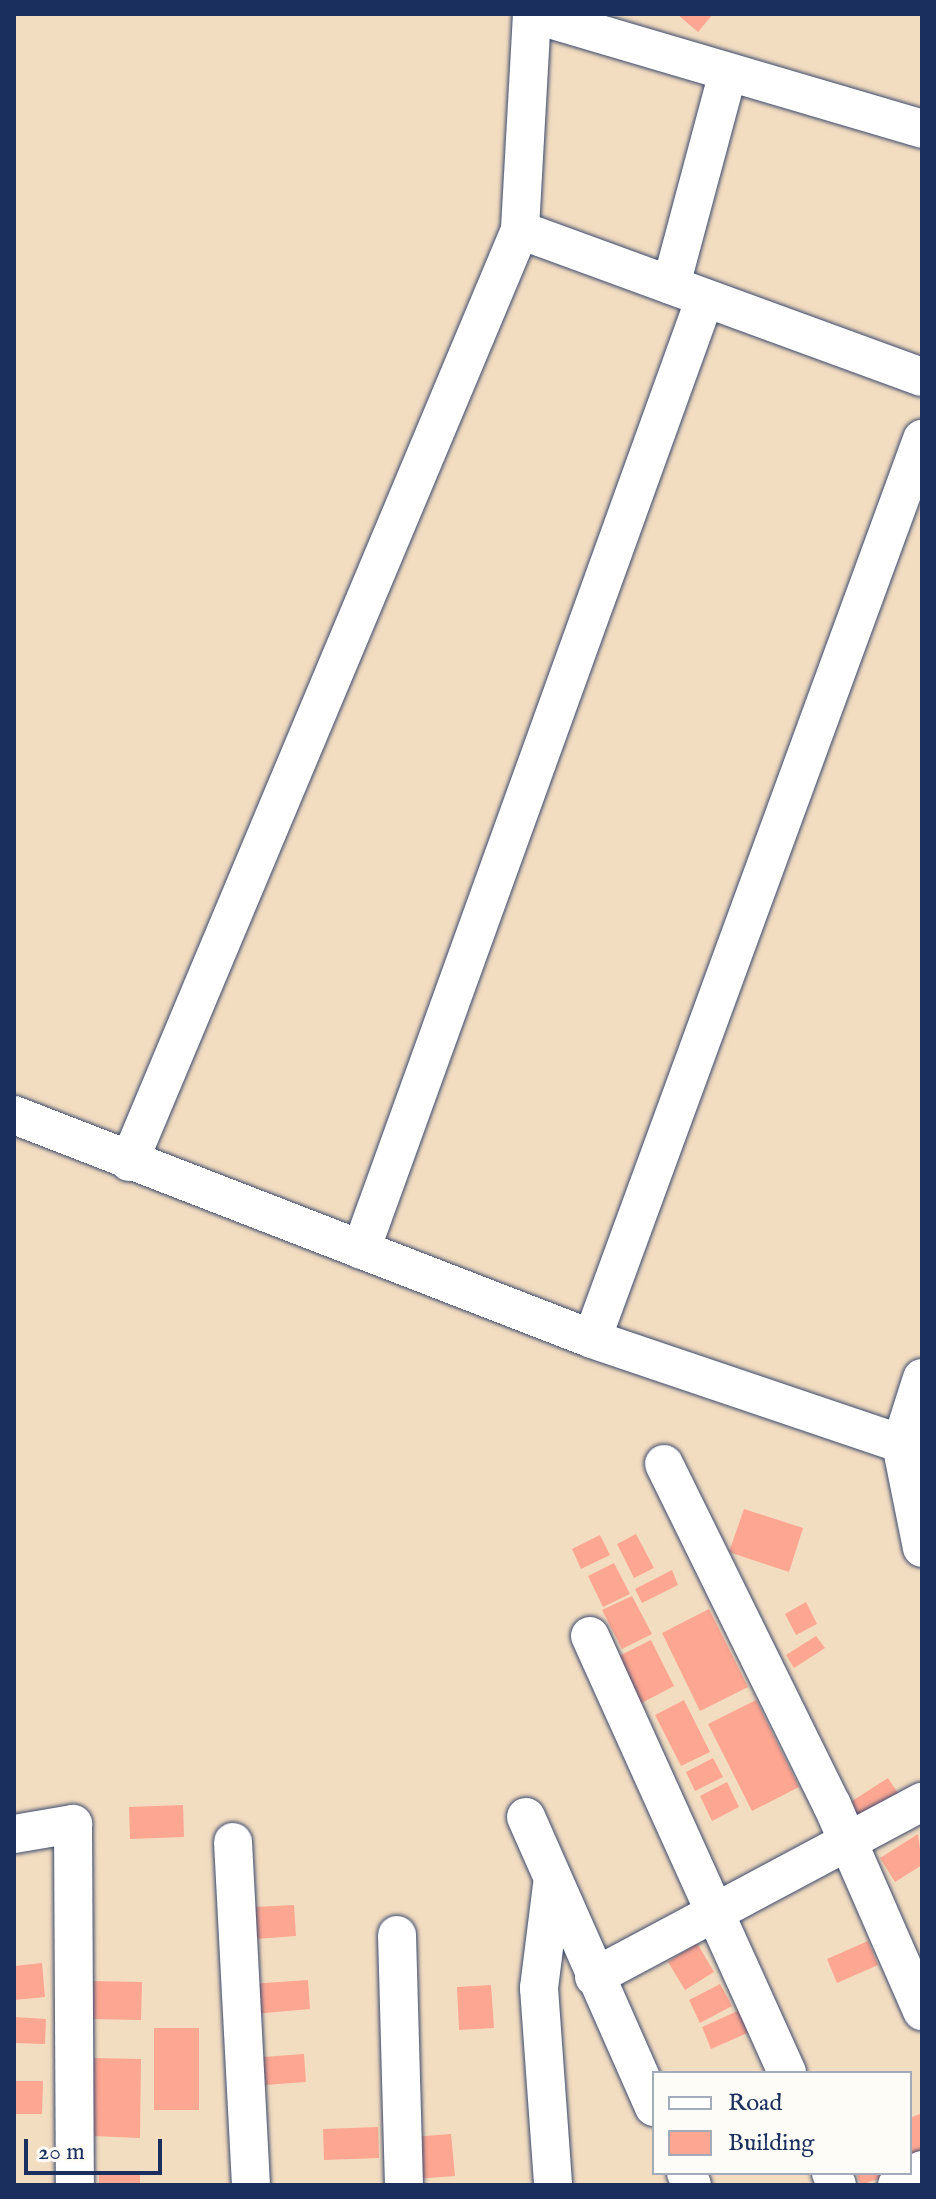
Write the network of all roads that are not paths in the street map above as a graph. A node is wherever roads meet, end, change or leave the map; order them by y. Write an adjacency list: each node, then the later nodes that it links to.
1 (532, 14): 2 (street); 4 (street)
2 (728, 72): 3 (street); 5 (street)
3 (922, 129)
4 (520, 230): 5 (street); 9 (street)
5 (688, 292): 6 (street); 10 (street)
6 (922, 377)
7 (922, 439): 11 (street)
8 (14, 1115): 9 (street)
9 (129, 1162): 10 (street)
10 (361, 1250): 11 (street)
11 (592, 1339): 13 (street)
12 (922, 1378): 13 (street)
13 (911, 1447): 15 (street)
14 (664, 1464): 21 (street)
15 (922, 1548)
16 (590, 1636): 23 (street)
17 (922, 1802): 21 (street)
18 (526, 1817): 22 (street)
19 (14, 1834): 30 (street)
20 (233, 1842): 31 (street)
21 (850, 1845): 23 (street); 26 (street)
22 (552, 1885): 25 (street); 33 (street)
23 (715, 1914): 25 (street); 27 (street)
24 (397, 1935): 32 (street)
25 (594, 1977): 28 (street)
26 (922, 2011)
27 (786, 2071)
28 (652, 2103)
29 (922, 2170): 34 (street)
30 (75, 2185)
31 (251, 2185)
32 (404, 2185)
33 (553, 2185)
34 (897, 2185)

